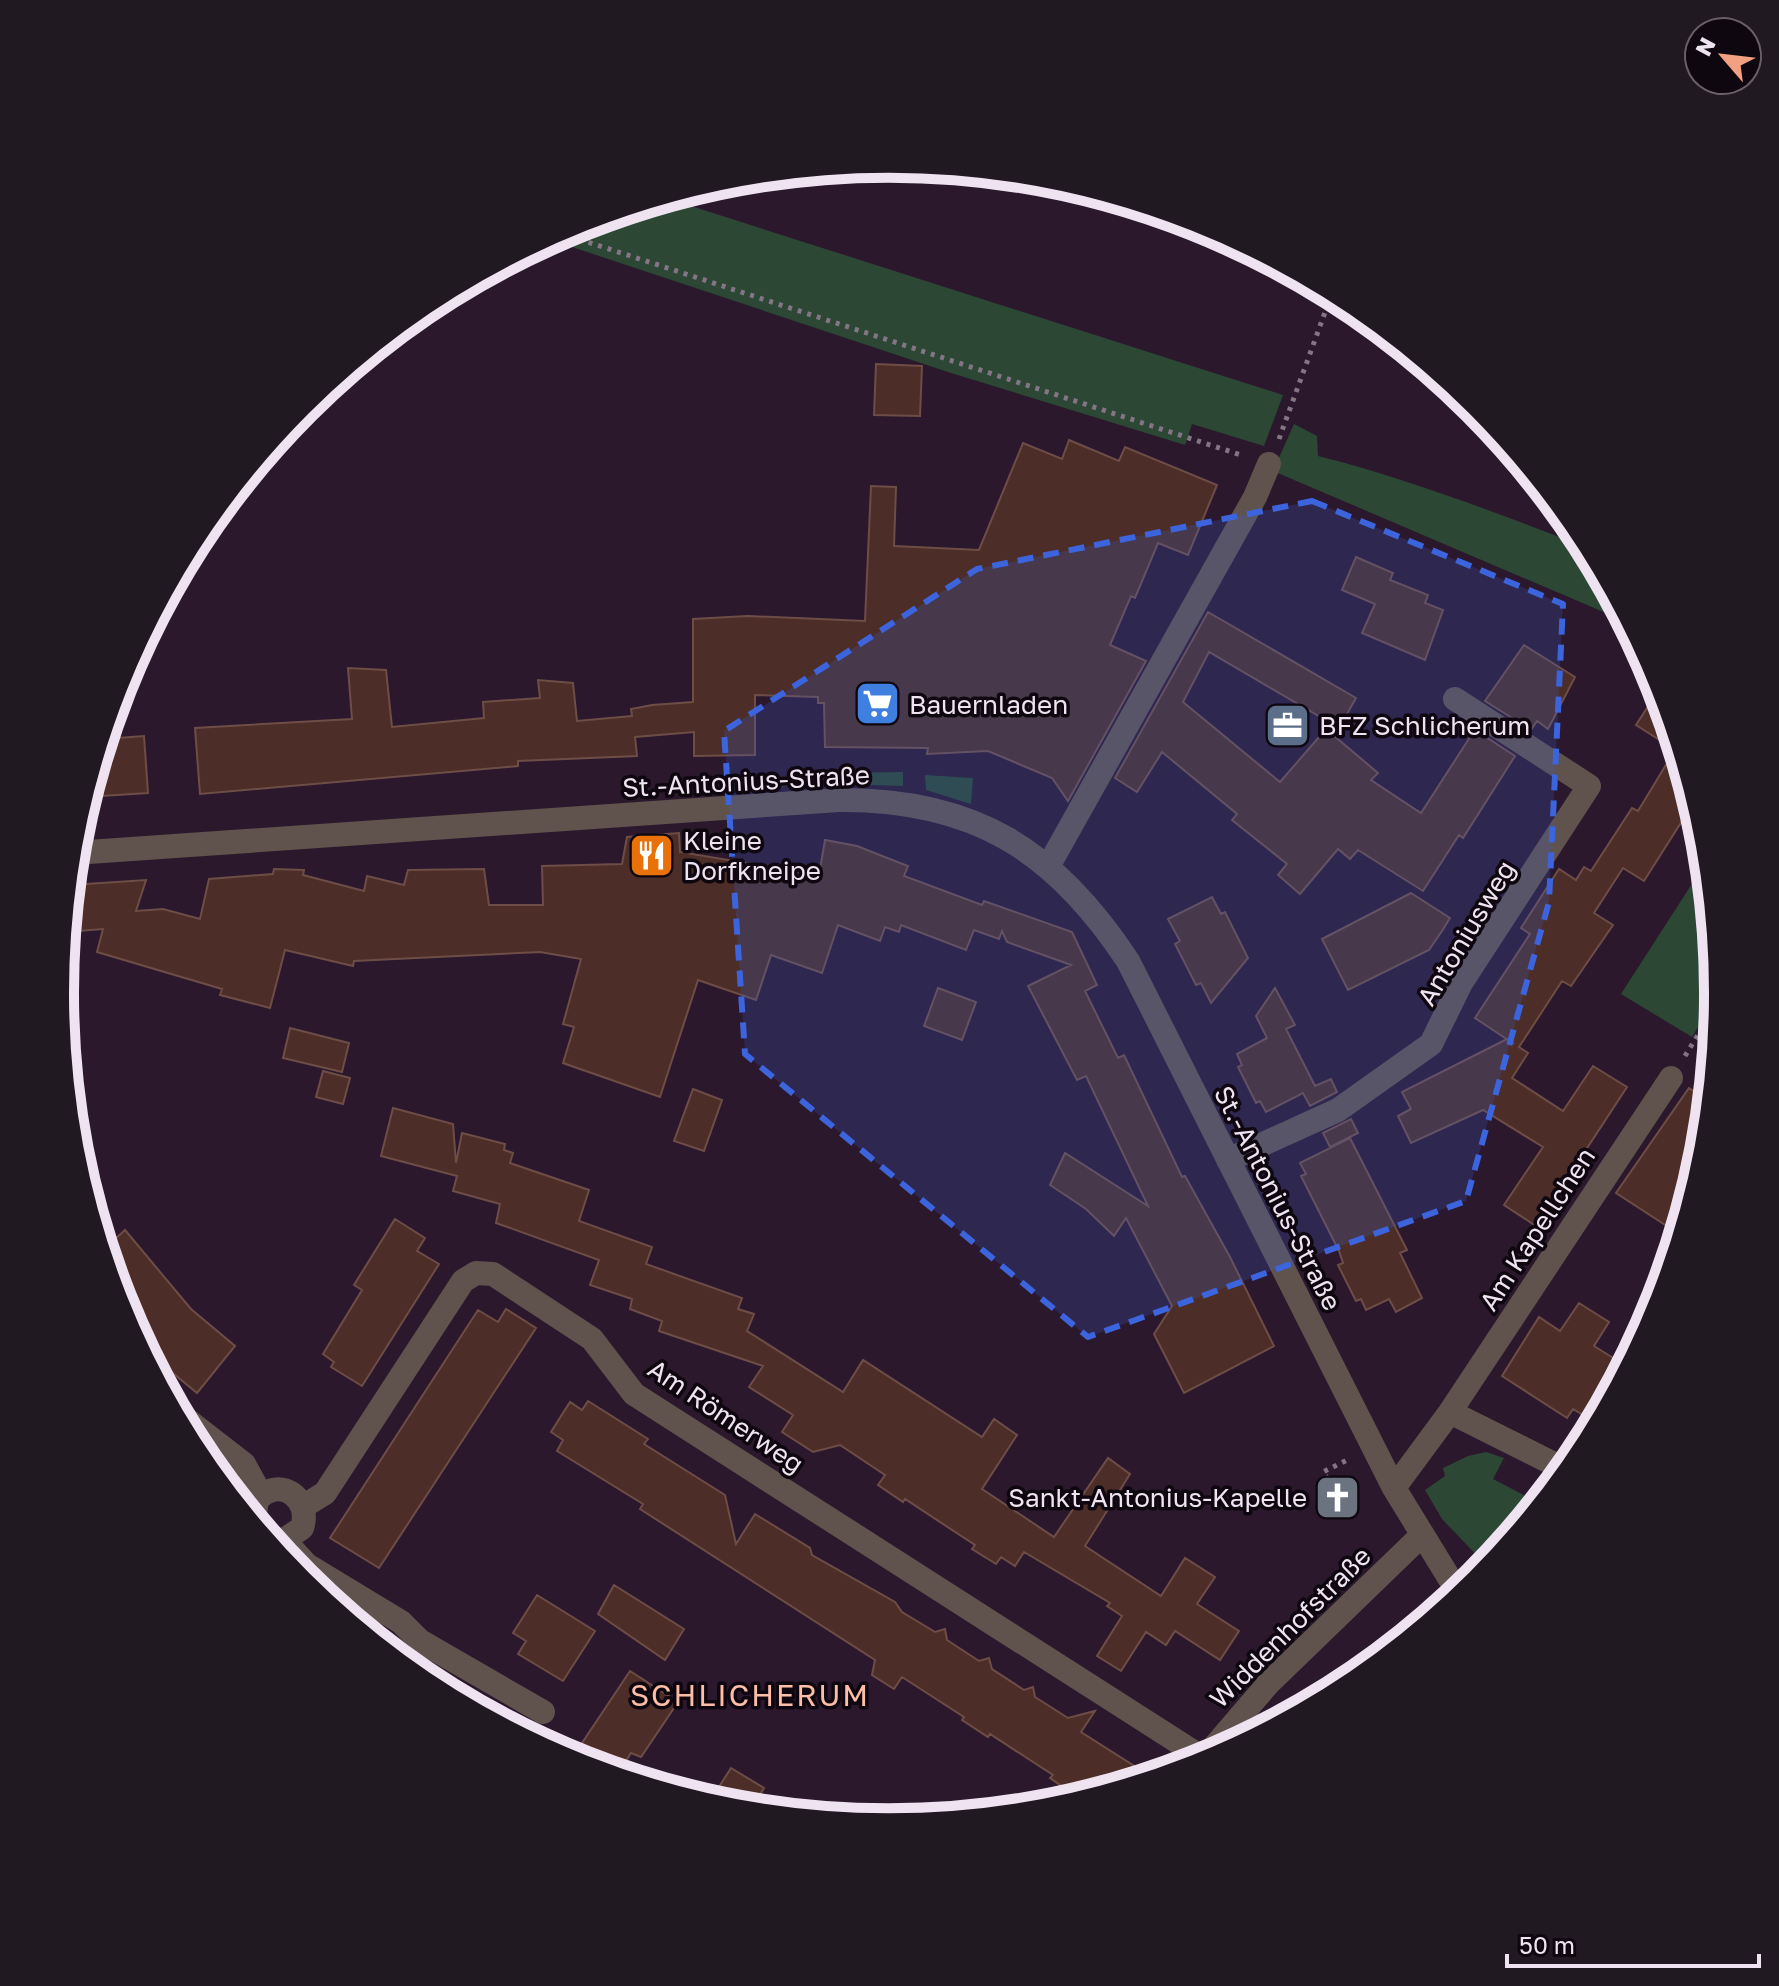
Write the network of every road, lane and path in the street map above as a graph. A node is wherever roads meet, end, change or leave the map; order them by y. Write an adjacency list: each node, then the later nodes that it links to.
1 (579, 239): 3 (path)
2 (1327, 306): 3 (path)
3 (1269, 464): 6 (street)
4 (1455, 699): 9 (street, Antoniusweg)
5 (87, 852): 6 (street, St.-Antonius-Straße)
6 (1049, 865): 9 (street, St.-Antonius-Straße)
7 (1704, 1025): 8 (path)
8 (1671, 1078): 10 (street, Am Kapellchen)
9 (1228, 1160): 15 (street, St.-Antonius-Straße)
10 (1450, 1412): 13 (street); 15 (street, Am Kapellchen)
11 (202, 1431): 16 (street)
12 (1345, 1460): 14 (path)
13 (1554, 1464)
14 (1328, 1479)
15 (1394, 1488): 19 (street, St.-Antonius-Straße)
16 (261, 1495): 17 (street); 18 (street)
17 (255, 1505)
18 (304, 1506): 20 (street, Am Römerweg); 25 (street, Am Römerweg)
19 (1422, 1535): 22 (street, St.-Antonius-Straße); 24 (street, Widdenhofstraße)
20 (282, 1537)
21 (310, 1567): 23 (street, Am Römerweg)
22 (1452, 1583)
23 (543, 1712)
24 (1221, 1737)
25 (1189, 1751)

